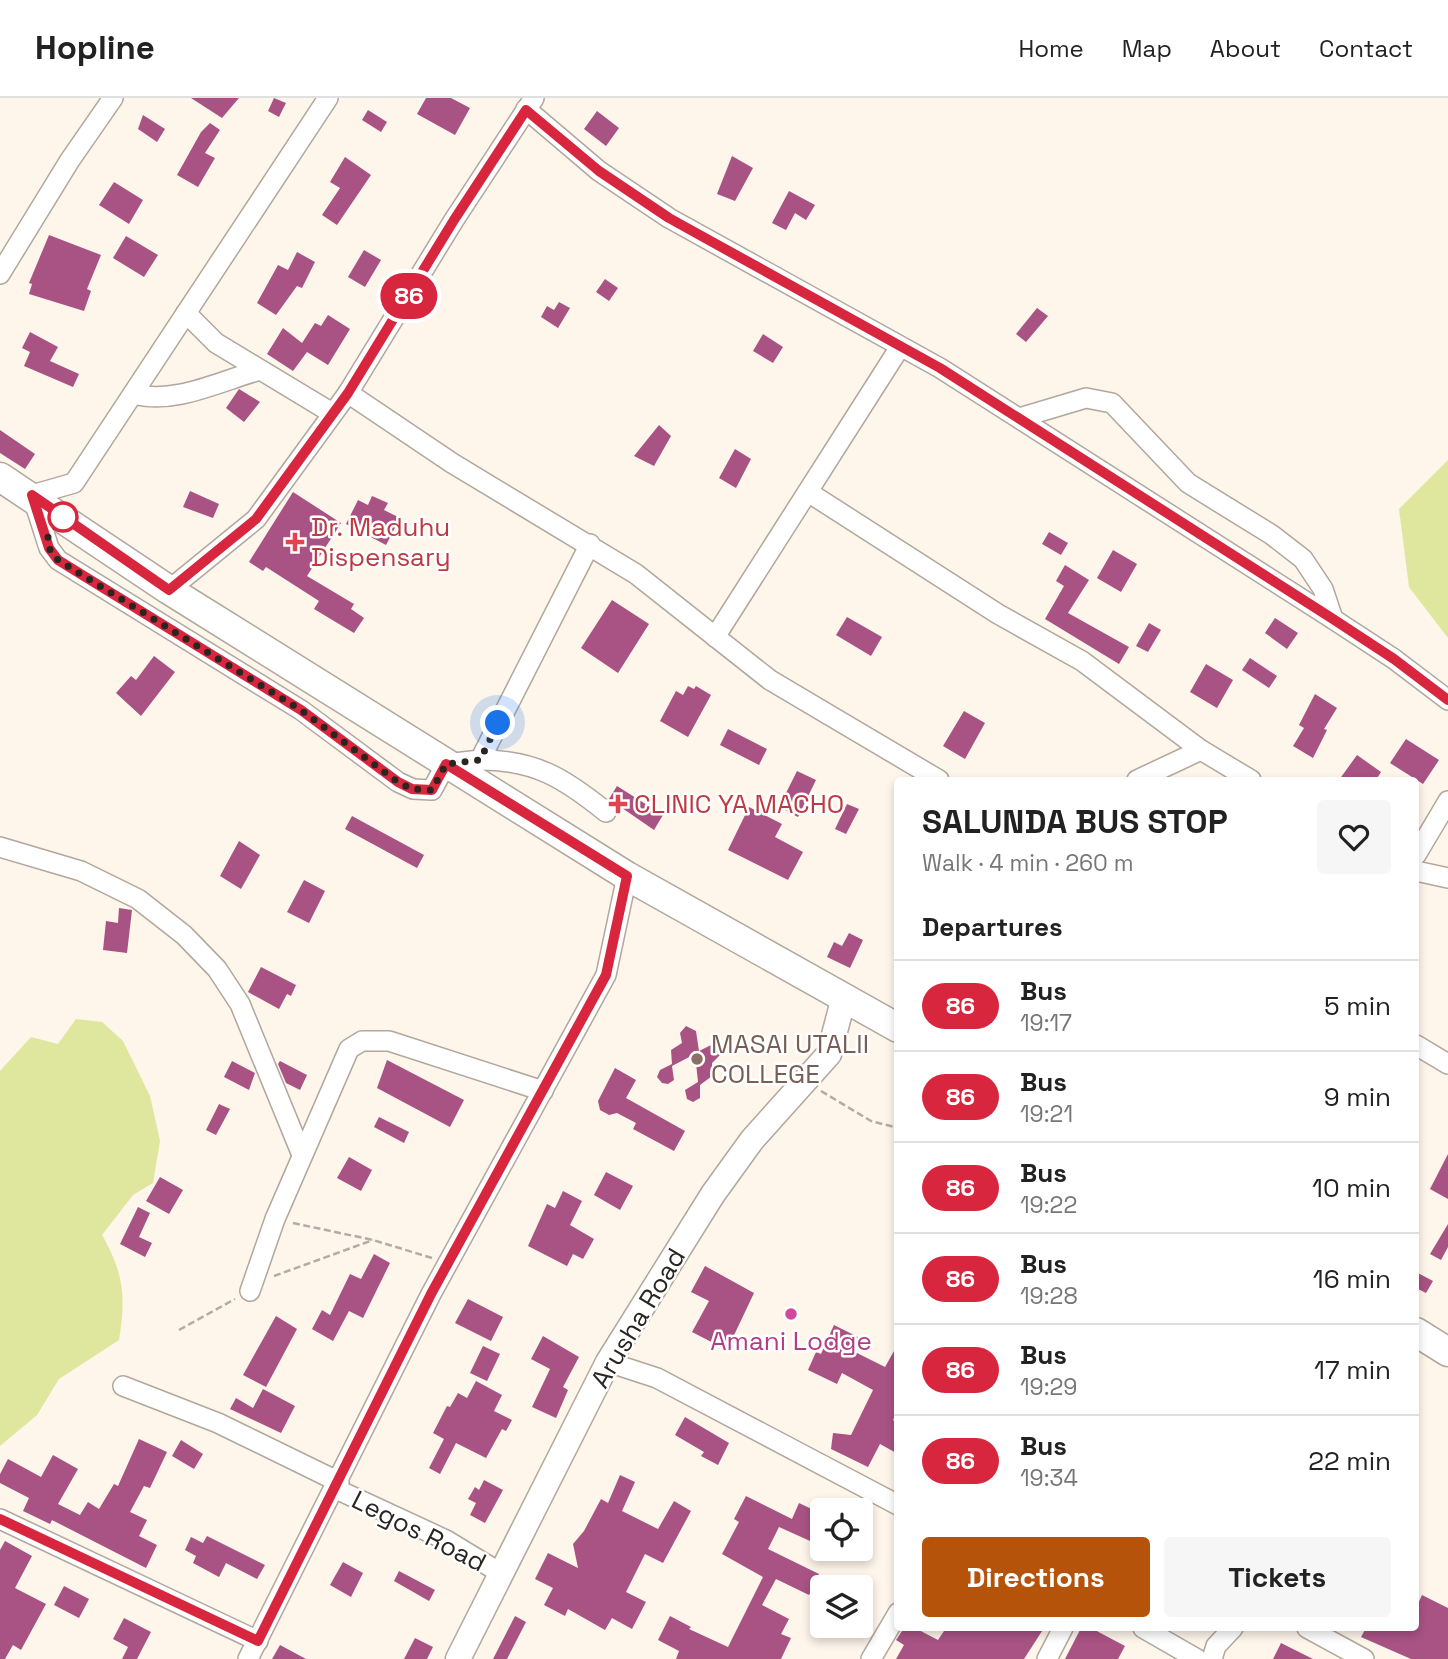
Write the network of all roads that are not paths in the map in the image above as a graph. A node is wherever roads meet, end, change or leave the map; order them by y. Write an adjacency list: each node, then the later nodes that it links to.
1 (113, 98): 4 (street)
2 (328, 98): 5 (street)
3 (530, 104): 6 (street); 8 (street)
4 (0, 274)
5 (186, 313): 7 (street); 9 (street)
6 (900, 347): 11 (street); 13 (street)
7 (260, 370): 9 (street); 10 (street)
8 (348, 393): 10 (street); 15 (street)
9 (134, 394): 14 (street)
10 (332, 414): 16 (street)
11 (1019, 418): 17 (street); 17 (street)
12 (0, 477): 14 (highway)
13 (807, 492): 18 (street); 20 (street)
14 (32, 495): 16 (highway); 22 (street)
15 (590, 544): 18 (street); 21 (street)
16 (169, 590): 22 (highway)
17 (1333, 619): 19 (street)
18 (715, 636): 23 (street)
19 (1448, 700)
20 (1201, 750): 24 (street); 25 (street)
21 (480, 760): 22 (street); 27 (street)
22 (446, 764): 31 (highway)
23 (934, 777)
24 (1143, 777)
25 (1246, 777)
26 (1448, 801): 29 (street)
27 (606, 812)
28 (0, 846): 38 (street)
29 (1419, 850)
30 (1419, 872): 32 (street)
31 (627, 876): 33 (highway); 37 (street)
32 (1448, 878)
33 (844, 998): 34 (highway); 42 (main road, Arusha Road)
34 (894, 1026)
35 (1419, 1047): 36 (street)
36 (1448, 1064)
37 (543, 1091): 38 (street); 44 (street)
38 (302, 1155): 39 (street)
39 (250, 1291)
40 (1419, 1334): 41 (highway)
41 (1448, 1352)
42 (608, 1362): 45 (street); 47 (main road, Arusha Road)
43 (123, 1386): 44 (street, Legos Road)
44 (337, 1486): 47 (street, Legos Road); 53 (street)
45 (894, 1503)
46 (0, 1519): 53 (street)
47 (502, 1574): 55 (main road, Arusha Road)
48 (894, 1620): 56 (street)
49 (1062, 1631): 57 (street)
50 (1148, 1631): 58 (street)
51 (1230, 1631): 59 (street)
52 (1313, 1631): 60 (street)
53 (258, 1641): 54 (street)
54 (248, 1659)
55 (458, 1659)
56 (871, 1659)
57 (1048, 1659)
58 (1197, 1659)
59 (1212, 1659)
60 (1364, 1659)

